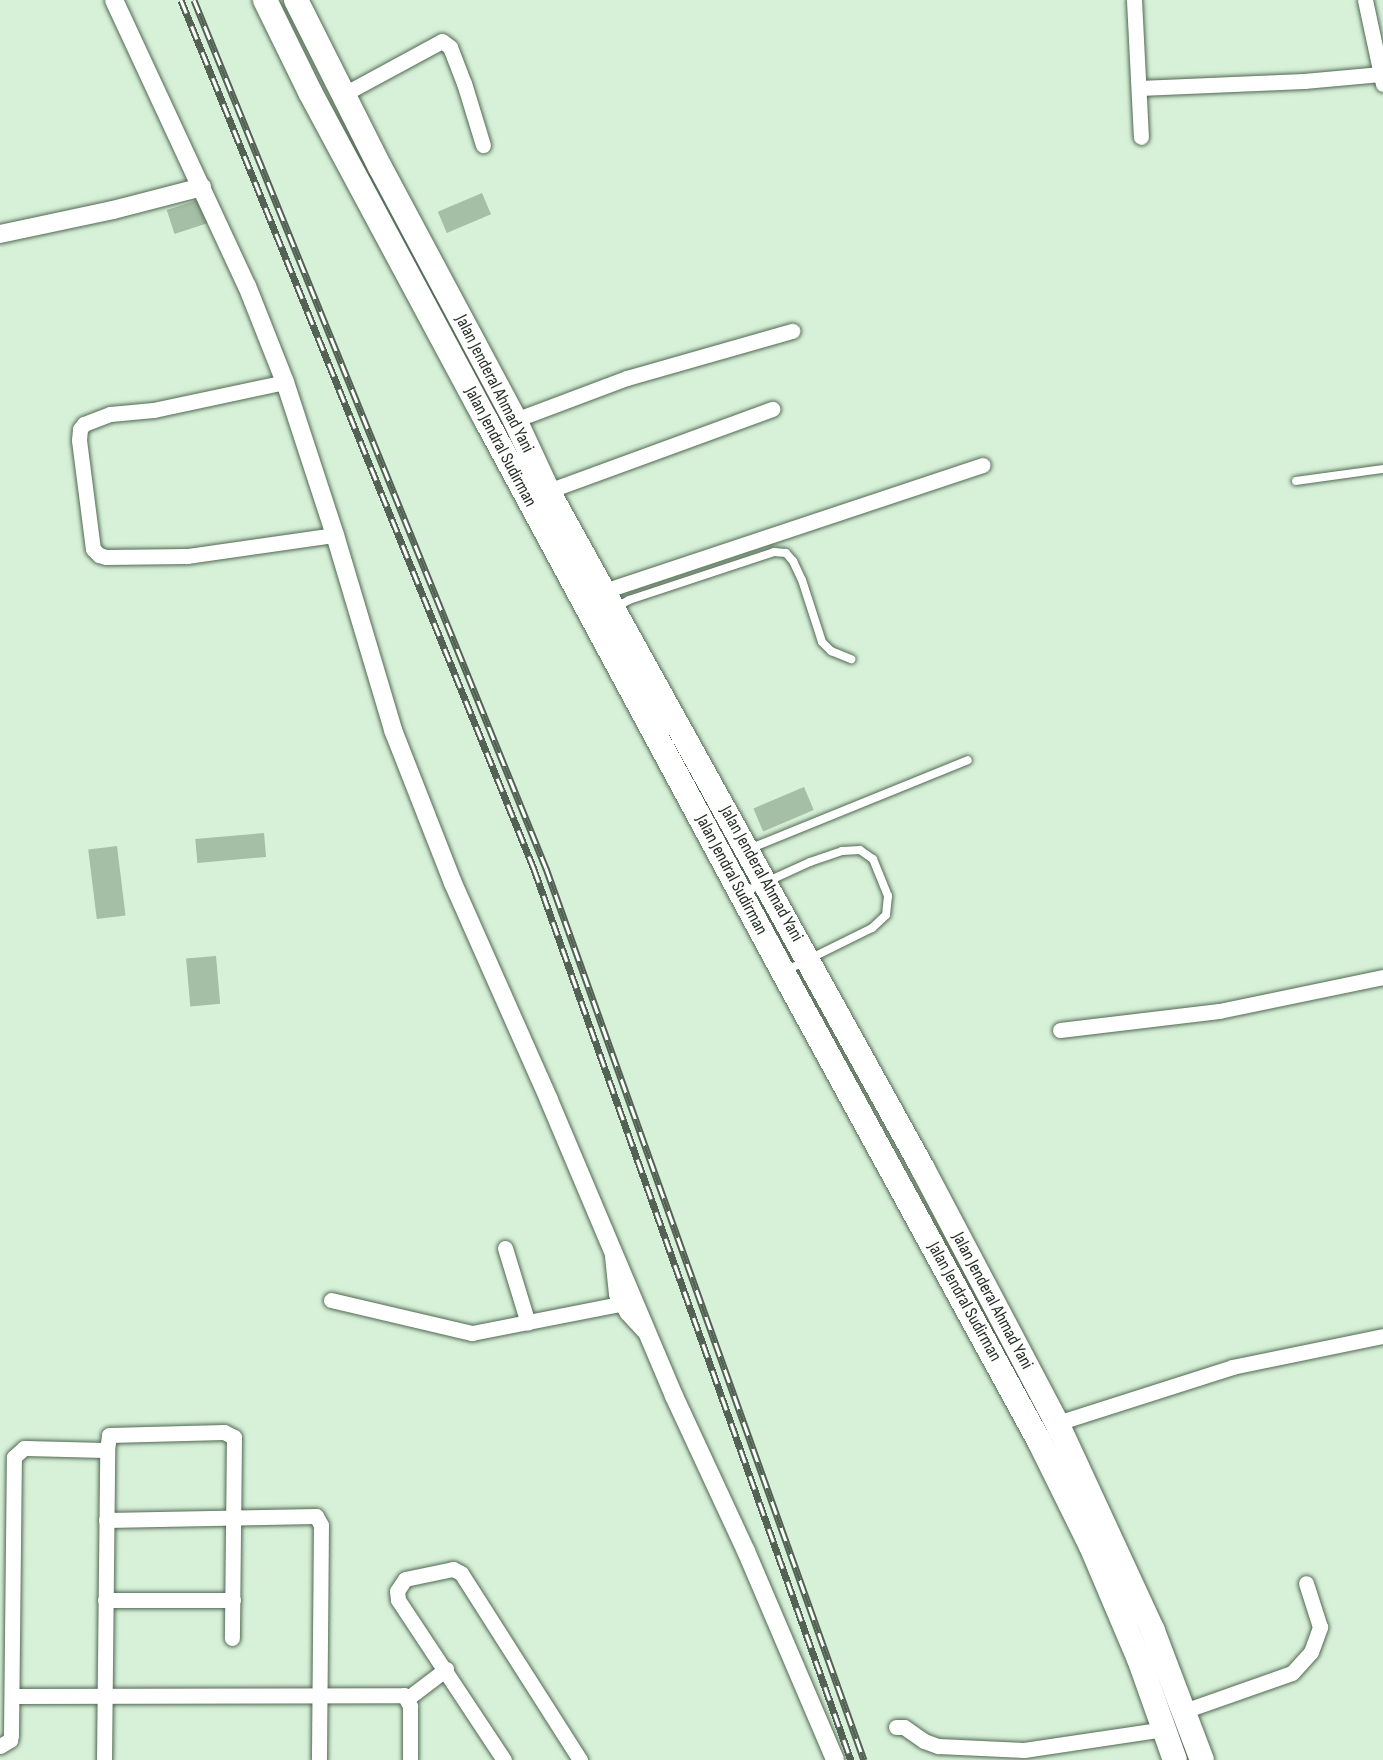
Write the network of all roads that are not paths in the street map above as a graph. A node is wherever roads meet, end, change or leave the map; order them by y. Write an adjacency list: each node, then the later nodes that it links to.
1 (114, 0): 11 (street)
2 (265, 0): 27 (highway, Jalan Jendral Sudirman)
3 (296, 0): 8 (highway, Jalan Jenderal Ahmad Yani)
4 (1134, 0): 7 (street)
5 (1365, 0): 6 (street)
6 (1382, 79): 7 (street)
7 (1139, 88): 9 (street)
8 (344, 94): 10 (street); 16 (highway, Jalan Jenderal Ahmad Yani)
9 (1141, 137)
10 (483, 145)
11 (202, 187): 12 (street); 14 (street)
12 (0, 234)
13 (792, 332): 16 (street)
14 (285, 382): 21 (street); 21 (street)
15 (772, 409): 20 (street)
16 (515, 420): 20 (highway, Jalan Jenderal Ahmad Yani)
17 (983, 465): 22 (street)
18 (1383, 469): 19 (lane)
19 (1296, 482)
20 (548, 491): 22 (highway, Jalan Jenderal Ahmad Yani)
21 (335, 535): 32 (street)
22 (609, 600): 23 (lane); 25 (highway, Jalan Jenderal Ahmad Yani)
23 (851, 659)
24 (968, 760): 25 (lane)
25 (747, 850): 26 (highway, Jalan Jenderal Ahmad Yani)
26 (765, 882): 27 (lane); 28 (highway, Jalan Jenderal Ahmad Yani); 28 (lane)
27 (741, 894): 29 (highway, Jalan Jendral Sudirman)
28 (808, 961): 29 (lane); 39 (highway, Jalan Jenderal Ahmad Yani)
29 (783, 972): 56 (highway, Jalan Jendral Sudirman)
30 (1383, 977): 31 (street)
31 (1060, 1030)
32 (611, 1247): 35 (street); 37 (street)
33 (505, 1248): 36 (street)
34 (331, 1300): 36 (street)
35 (620, 1304): 36 (street); 37 (street)
36 (528, 1323)
37 (648, 1336): 63 (street)
38 (1383, 1336): 39 (street)
39 (1057, 1423): 54 (highway, Jalan Jenderal Ahmad Yani)
40 (107, 1450): 41 (street); 42 (street); 43 (street)
41 (7, 1496): 44 (street)
42 (106, 1520): 43 (street); 46 (street)
43 (233, 1520): 47 (street); 50 (street)
44 (6, 1553): 51 (street)
45 (1306, 1582): 54 (street)
46 (105, 1600): 47 (street); 52 (street)
47 (232, 1600): 48 (street)
48 (232, 1638)
49 (446, 1669): 53 (street); 61 (street); 62 (street)
50 (319, 1694): 52 (street); 53 (street); 59 (street)
51 (12, 1695): 52 (street); 57 (street)
52 (104, 1695): 58 (street)
53 (408, 1698): 60 (street)
54 (1184, 1711): 65 (highway, Jalan Jenderal Ahmad Yani)
55 (896, 1727): 56 (street)
56 (1165, 1729): 64 (highway, Jalan Jendral Sudirman)
57 (0, 1746)
58 (104, 1760)
59 (319, 1760)
60 (410, 1760)
61 (504, 1760)
62 (580, 1760)
63 (835, 1760)
64 (1174, 1760)
65 (1202, 1760)

